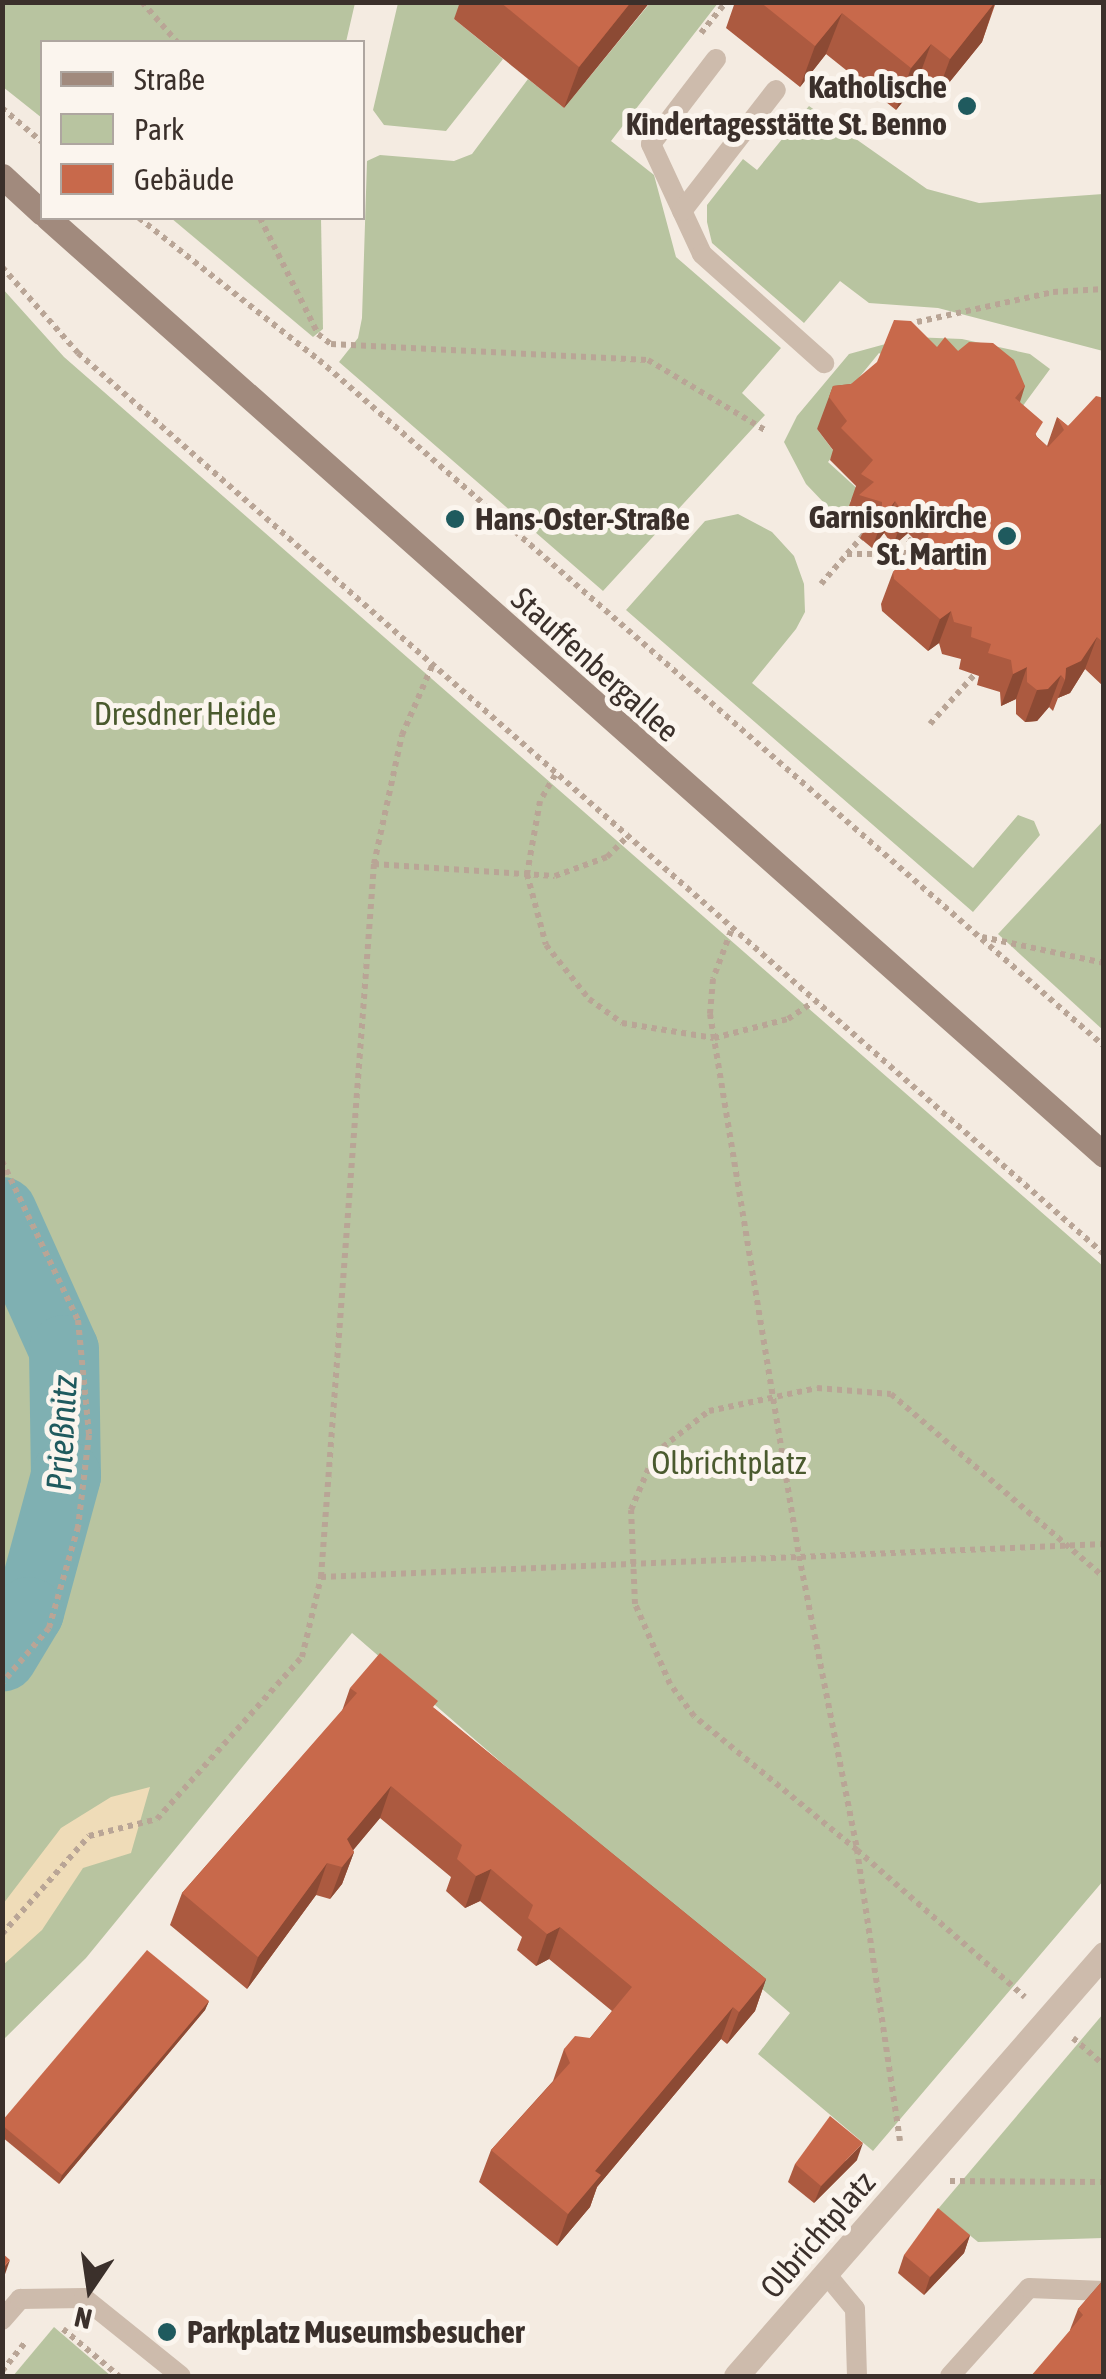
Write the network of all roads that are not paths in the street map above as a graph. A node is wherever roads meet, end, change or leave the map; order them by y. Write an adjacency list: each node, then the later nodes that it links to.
1 (716, 58): 5 (lane)
2 (776, 90): 5 (lane)
3 (2, 176): 4 (main road, Stauffenbergallee)
4 (40, 210)
5 (682, 211): 7 (lane)
6 (51, 220): 8 (main road, Stauffenbergallee)
7 (824, 364)
8 (1104, 1155)
9 (1104, 1954): 10 (street, Olbrichtplatz)
10 (826, 2275): 14 (street, Olbrichtplatz); 15 (lane)
11 (1104, 2291): 16 (lane)
12 (2, 2320): 13 (lane)
13 (181, 2376)
14 (736, 2376)
15 (857, 2376)
16 (950, 2376)

